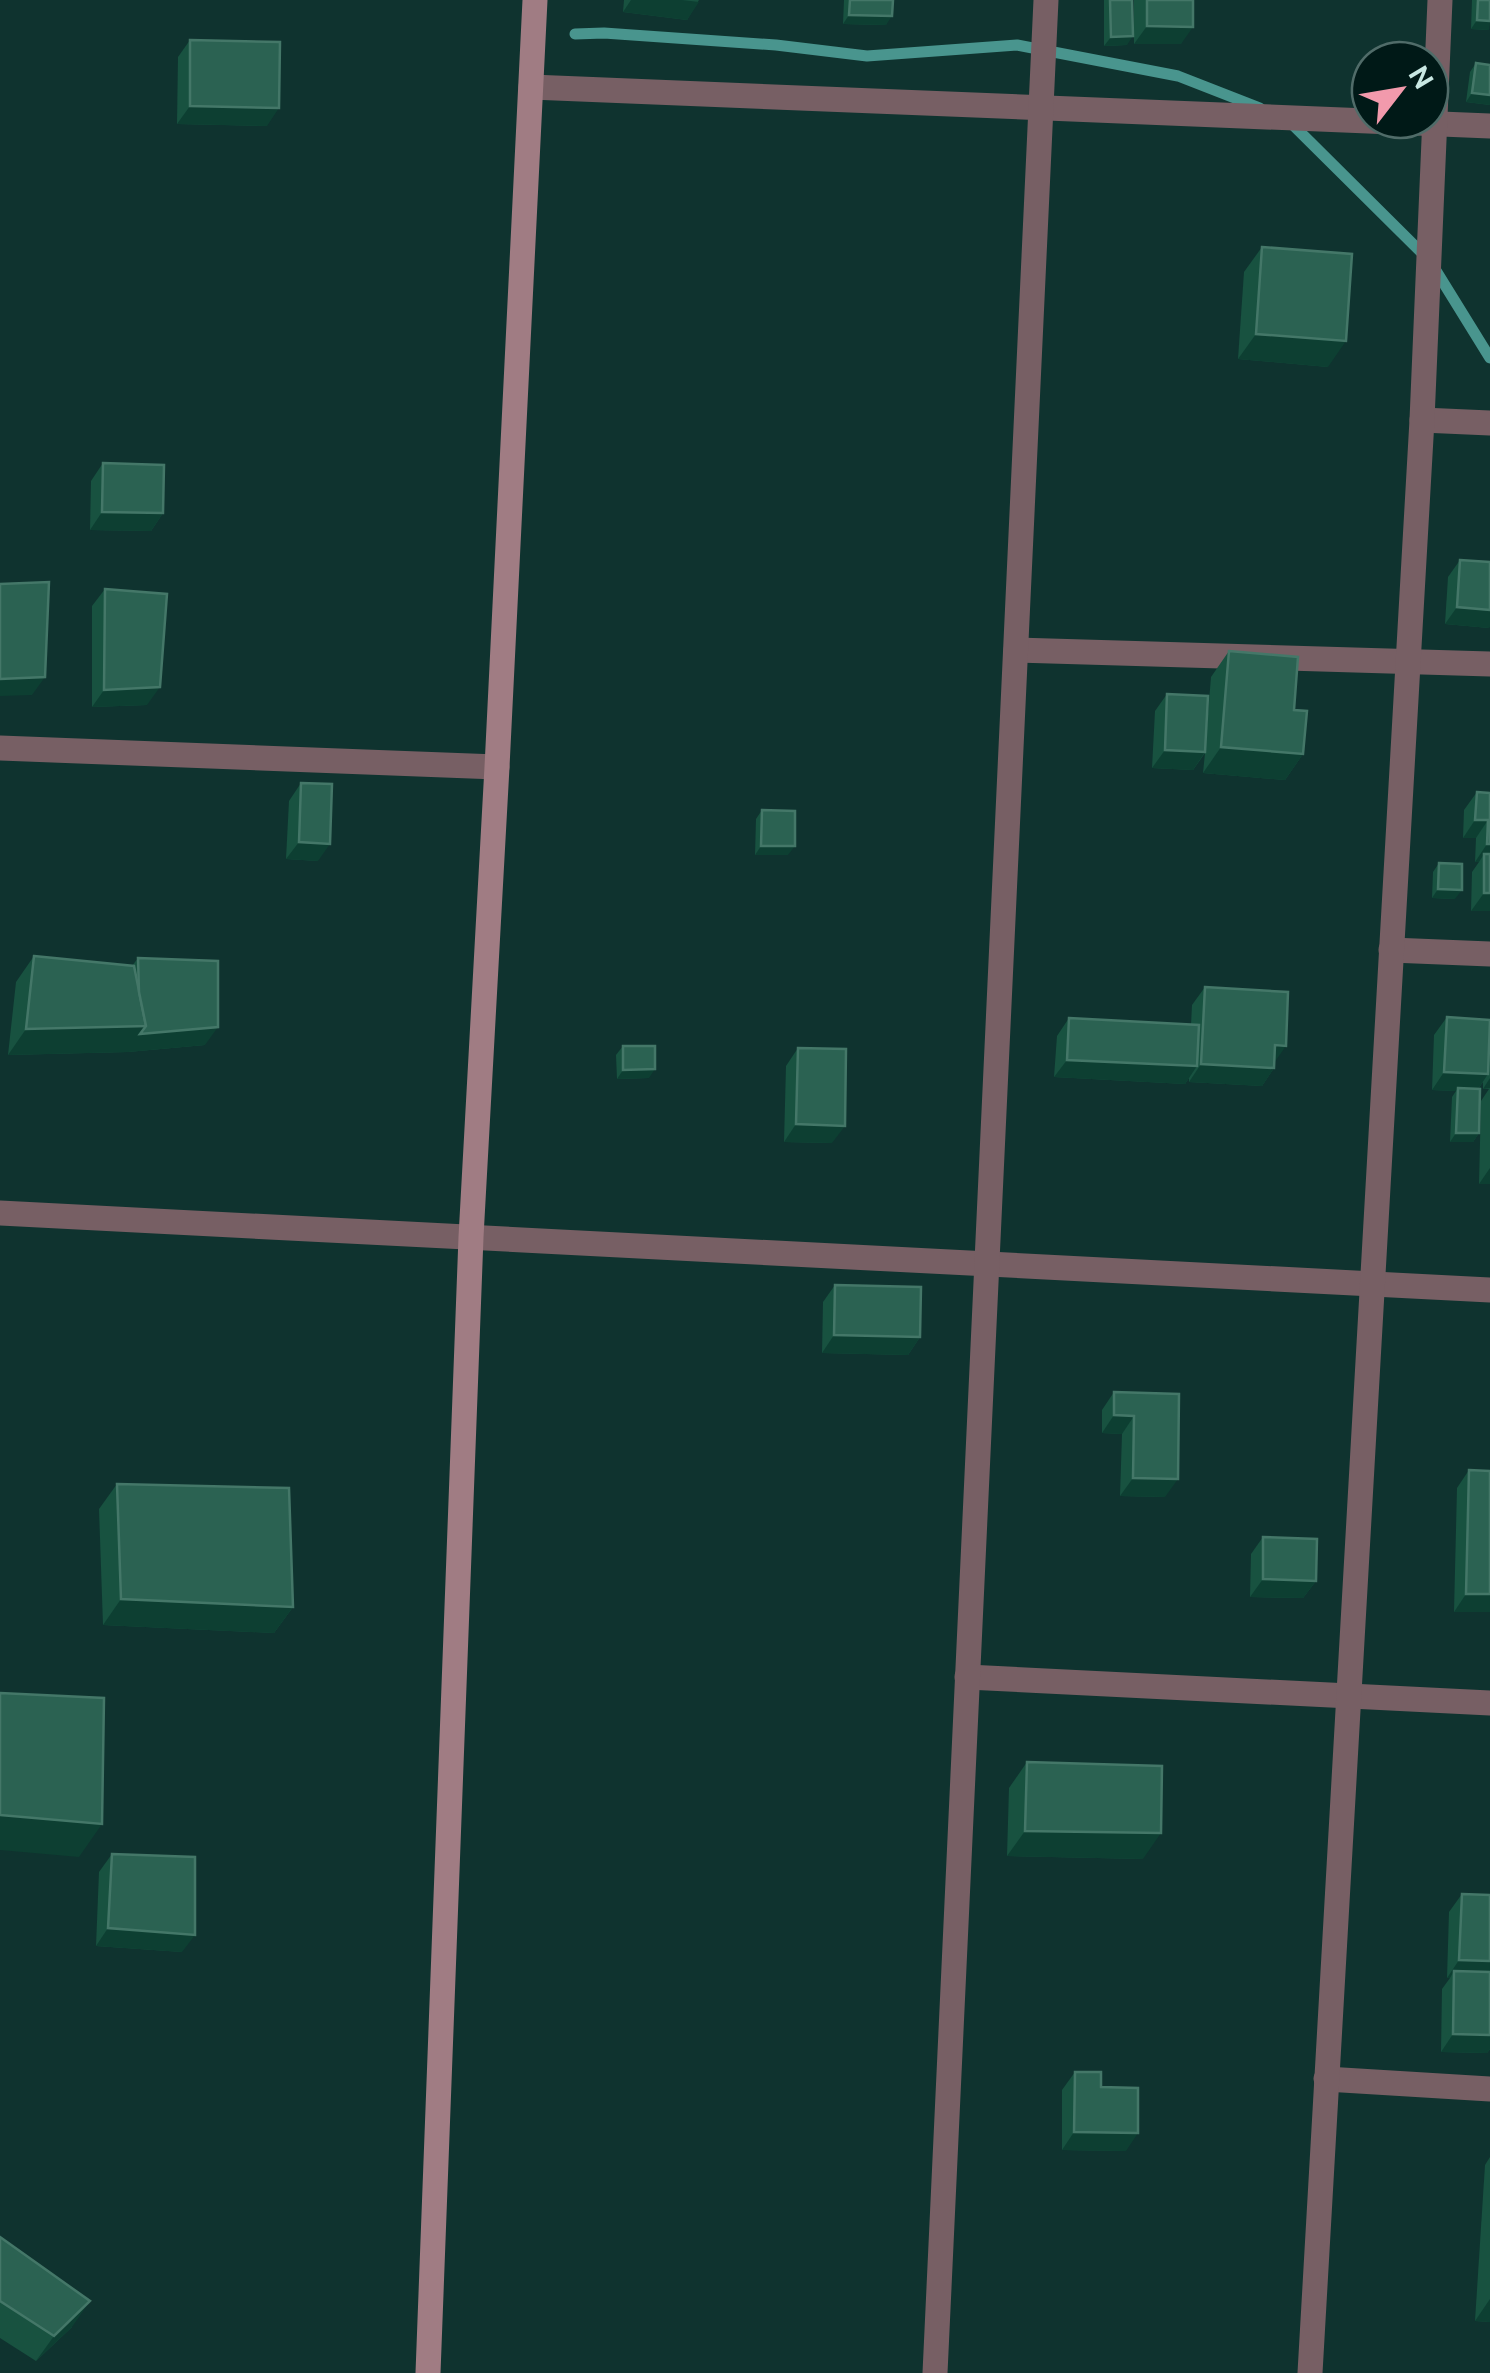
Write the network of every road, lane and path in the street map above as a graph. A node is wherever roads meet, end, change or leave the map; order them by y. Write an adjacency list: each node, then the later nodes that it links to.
1 (535, 0): 5 (main road)
2 (1046, 0): 6 (street)
3 (1440, 0): 4 (street)
4 (1439, 40)
5 (532, 87): 6 (street); 17 (main road)
6 (1040, 108): 7 (street); 13 (street)
7 (1350, 121)
8 (1450, 125): 9 (street)
9 (1490, 126)
10 (1435, 140): 11 (street)
11 (1422, 420): 12 (street); 14 (street)
12 (1490, 424)
13 (1016, 650): 14 (street); 22 (street)
14 (1408, 660): 15 (street); 18 (street)
15 (1490, 664)
16 (0, 748): 17 (street)
17 (497, 767): 21 (main road)
18 (1391, 950): 19 (street); 23 (street)
19 (1490, 954)
20 (0, 1212): 21 (street)
21 (471, 1237): 22 (street); 30 (main road)
22 (986, 1264): 23 (street); 25 (street)
23 (1372, 1284): 24 (street); 26 (street)
24 (1490, 1290)
25 (967, 1677): 26 (street); 31 (street)
26 (1349, 1696): 27 (street); 28 (street)
27 (1490, 1703)
28 (1326, 2078): 29 (street); 32 (street)
29 (1490, 2088)
30 (428, 2373)
31 (935, 2373)
32 (1310, 2373)

